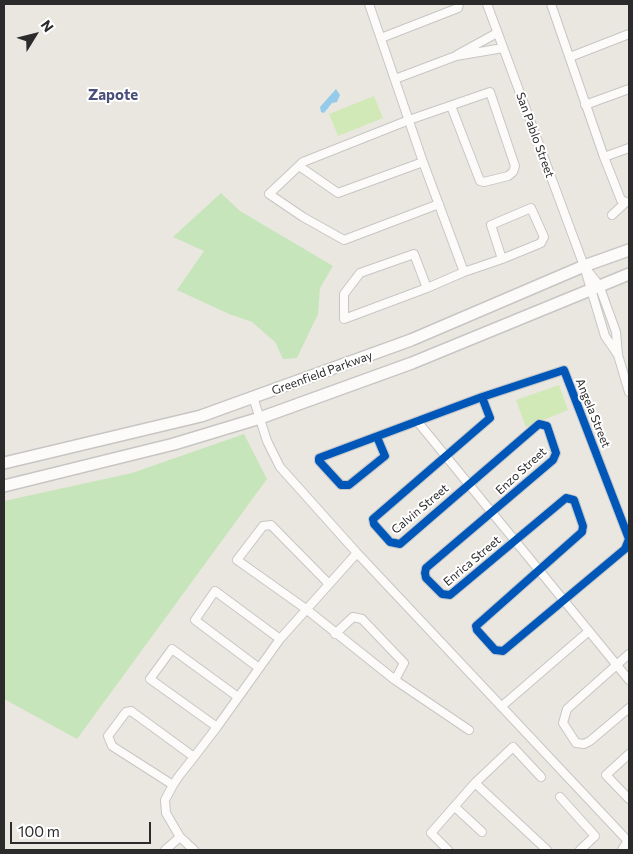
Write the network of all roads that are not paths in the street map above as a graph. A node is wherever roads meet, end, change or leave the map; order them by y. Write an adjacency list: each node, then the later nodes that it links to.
1 (369, 4): 7 (street)
2 (459, 4): 7 (street)
3 (487, 4): 5 (street, San Pablo Street)
4 (552, 4): 10 (street)
5 (497, 33): 8 (street, San Pablo Street); 9 (street)
6 (629, 34): 10 (street)
7 (381, 38): 11 (street)
8 (503, 48): 9 (street); 25 (street, San Pablo Street)
9 (456, 56): 11 (street)
10 (570, 57): 13 (street)
11 (395, 79): 15 (street)
12 (629, 89): 13 (street)
13 (585, 105): 17 (street)
14 (451, 106): 14 (street); 15 (street)
15 (409, 120): 18 (street); 19 (street)
16 (629, 148): 17 (street)
17 (604, 157): 20 (street)
18 (423, 162): 19 (street); 21 (street)
19 (299, 166): 21 (street)
20 (627, 202): 22 (street)
21 (439, 204): 26 (street)
22 (612, 215)
23 (629, 250): 25 (main road, Greenfield Parkway)
24 (502, 259): 24 (street); 26 (street)
25 (584, 266): 28 (street, San Pablo Street); 31 (main road, Greenfield Parkway)
26 (464, 272): 29 (street)
27 (629, 274): 28 (main road, Greenfield Parkway)
28 (595, 287): 30 (street, San Pablo Street); 33 (main road, Greenfield Parkway)
29 (427, 288): 29 (street)
30 (629, 392)
31 (252, 397): 33 (street); 36 (main road, Greenfield Parkway)
32 (482, 397): 34 (street, Angela Street); 37 (street); 47 (street, Angela Street)
33 (260, 418): 38 (main road, Greenfield Parkway); 44 (street)
34 (417, 421): 35 (street, Angela Street); 37 (street)
35 (377, 437): 35 (street, Angela Street)
36 (110, 438): 38 (main road); 39 (main road, Greenfield Parkway)
37 (444, 456): 40 (street); 40 (street, Calvin Street)
38 (115, 458): 41 (main road, Greenfield Parkway)
39 (4, 463)
40 (467, 484): 42 (street); 42 (street, Enzo Street)
41 (4, 486)
42 (491, 513): 43 (street); 43 (street, Enrica Street)
43 (514, 540): 45 (street); 45 (street, Enrica Street)
44 (357, 553): 46 (street); 58 (street)
45 (539, 569): 47 (street); 47 (street)
46 (329, 584): 48 (street); 48 (street)
47 (564, 600): 49 (street)
48 (306, 609): 50 (street); 51 (street)
49 (589, 630): 53 (street); 58 (street)
50 (335, 634): 55 (street); 55 (street)
51 (280, 639): 54 (street); 54 (street)
52 (629, 654): 53 (street)
53 (616, 664): 56 (street); 59 (street)
54 (259, 668): 57 (street)
55 (395, 680): 61 (street)
56 (629, 680)
57 (238, 697): 60 (street); 60 (street)
58 (502, 706): 72 (street)
59 (629, 708)
60 (217, 727): 63 (street)
61 (469, 730)
62 (629, 754): 68 (street)
63 (194, 757): 66 (street); 66 (street)
64 (541, 777): 65 (street)
65 (475, 783): 69 (street); 76 (street)
66 (173, 785): 71 (street)
67 (560, 797): 77 (street)
68 (629, 799)
69 (455, 807): 70 (street); 75 (street)
70 (482, 832)
71 (180, 837): 73 (street); 74 (street)
72 (628, 839): 78 (street)
73 (165, 850)
74 (194, 850)
75 (448, 850)
76 (547, 850)
77 (580, 850)
78 (622, 850)

